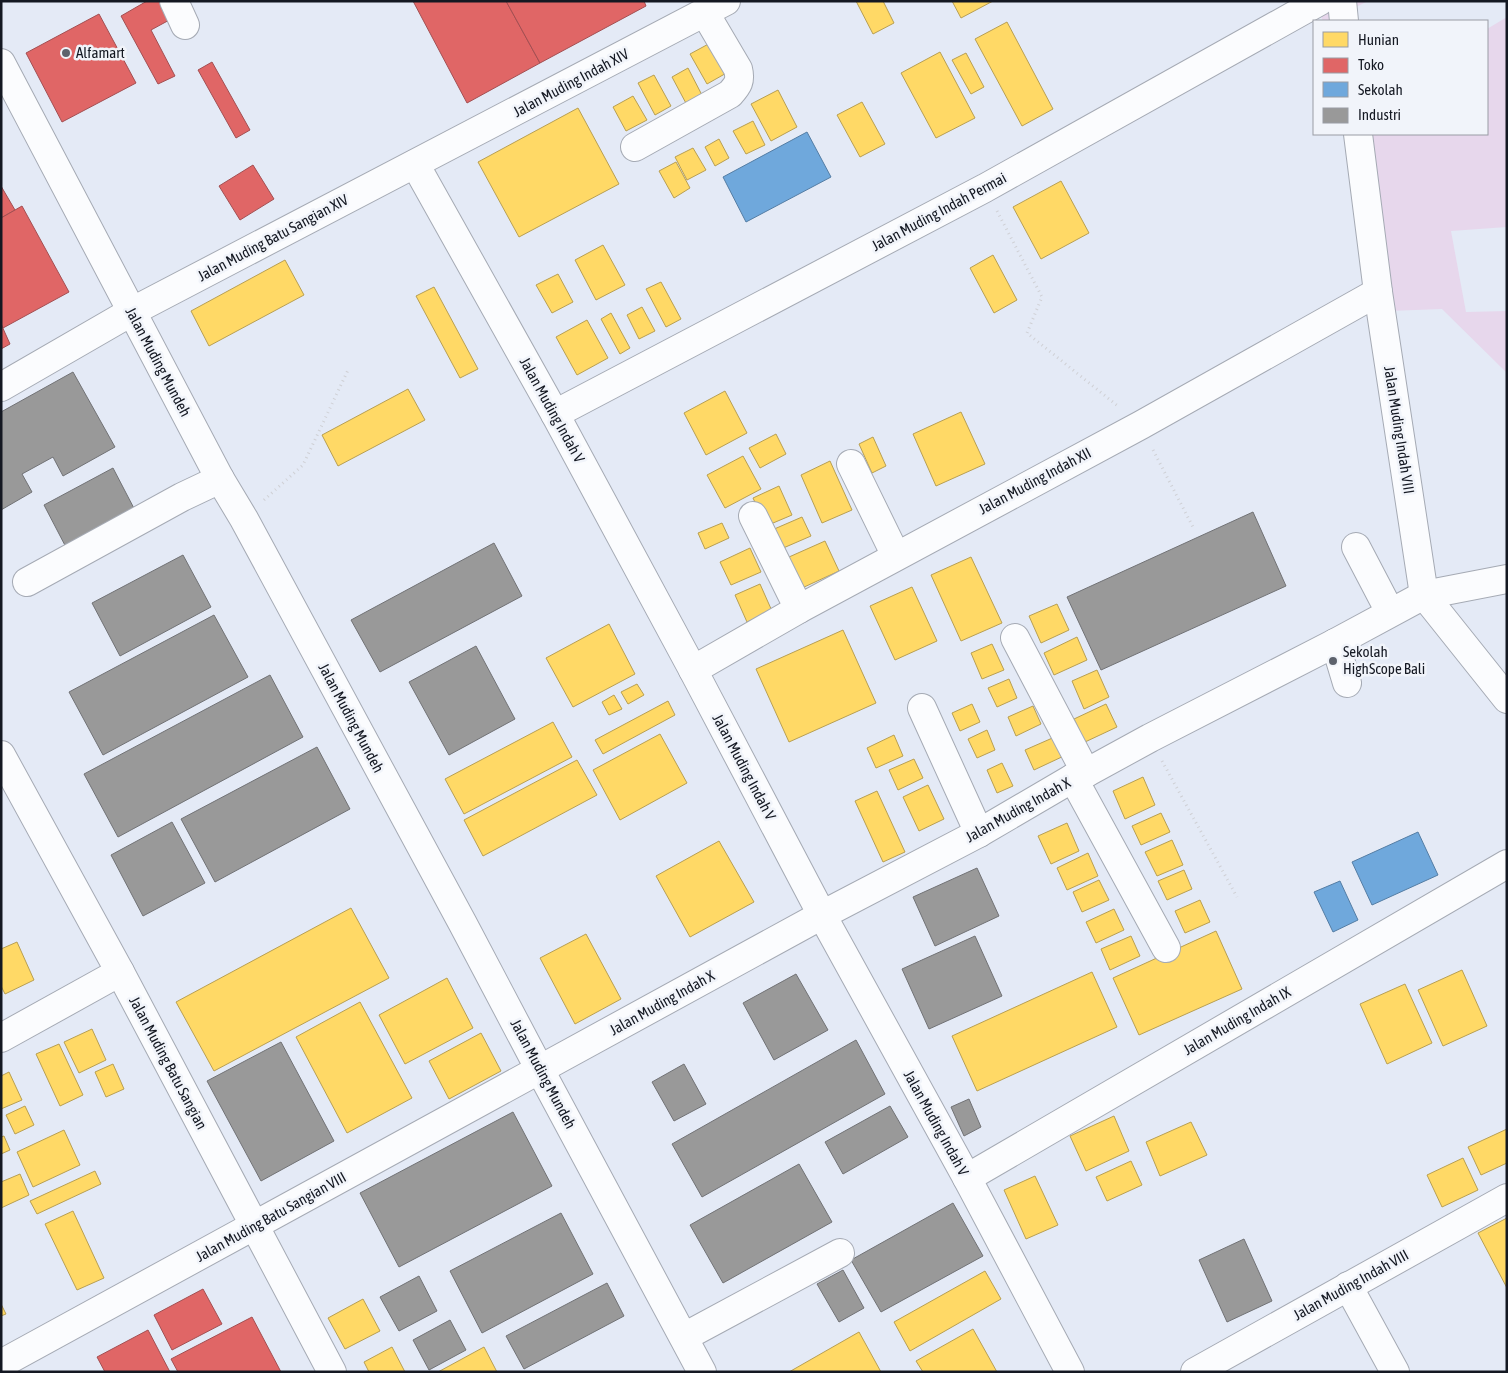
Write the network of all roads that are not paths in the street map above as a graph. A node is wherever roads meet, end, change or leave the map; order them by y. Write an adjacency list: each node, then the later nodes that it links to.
1 (1320, 1): 12 (street, Jalan Muding Indah Permai)
2 (1342, 1): 4 (street)
3 (716, 7): 7 (street); 8 (street, Jalan Muding Indah XIV)
4 (1344, 20)
5 (1, 63): 10 (street, Jalan Muding Mundeh)
6 (1358, 135): 9 (street, Jalan Muding Indah VIII)
7 (635, 147)
8 (415, 164): 10 (street, Jalan Muding Batu Sangian XIV); 12 (street, Jalan Muding Indah V)
9 (1378, 292): 17 (street, Jalan Muding Indah XII); 20 (street, Jalan Muding Indah VIII)
10 (131, 312): 11 (street, Jalan Muding Batu Sangian XIV); 14 (street, Jalan Muding Mundeh)
11 (1, 386)
12 (555, 414): 25 (street, Jalan Muding Indah V)
13 (851, 464): 17 (street)
14 (220, 479): 19 (street); 37 (street, Jalan Muding Mundeh)
15 (753, 516): 21 (street)
16 (1356, 546): 22 (street)
17 (896, 556): 21 (street, Jalan Muding Indah XII)
18 (1507, 579): 20 (street, Jalan Muding Indah X)
19 (27, 582)
20 (1424, 595): 22 (street, Jalan Muding Indah X); 27 (street, Jalan Muding Indah VIII)
21 (799, 609): 25 (street, Jalan Muding Indah XII)
22 (1390, 612): 24 (street, Jalan Muding Indah X)
23 (1015, 638): 30 (street)
24 (1335, 643): 26 (street); 30 (street, Jalan Muding Indah X)
25 (692, 670): 33 (street, Jalan Muding Indah V)
26 (1347, 683)
27 (1507, 699)
28 (922, 708): 31 (street)
29 (1, 755): 35 (street, Jalan Muding Batu Sangian)
30 (1080, 776): 31 (street, Jalan Muding Indah X); 34 (street)
31 (979, 832): 33 (street, Jalan Muding Indah X)
32 (1507, 864): 38 (street, Jalan Muding Indah IX)
33 (822, 915): 37 (street, Jalan Muding Indah X); 38 (street, Jalan Muding Indah V)
34 (1166, 948)
35 (120, 972): 36 (street); 40 (street, Jalan Muding Batu Sangian)
36 (1, 1038)
37 (540, 1070): 40 (street, Jalan Muding Batu Sangian VIII); 43 (street, Jalan Muding Mundeh)
38 (966, 1178): 47 (street, Jalan Muding Indah V)
39 (1507, 1198): 42 (street, Jalan Muding Indah VIII)
40 (254, 1227): 44 (street, Jalan Muding Batu Sangian VIII); 45 (street, Jalan Muding Batu Sangian)
41 (840, 1253): 43 (street)
42 (1348, 1286): 48 (street, Jalan Muding Indah VIII); 49 (street)
43 (684, 1336): 46 (street, Jalan Muding Mundeh)
44 (1, 1364)
45 (332, 1372)
46 (702, 1372)
47 (1070, 1372)
48 (1194, 1372)
49 (1395, 1372)

